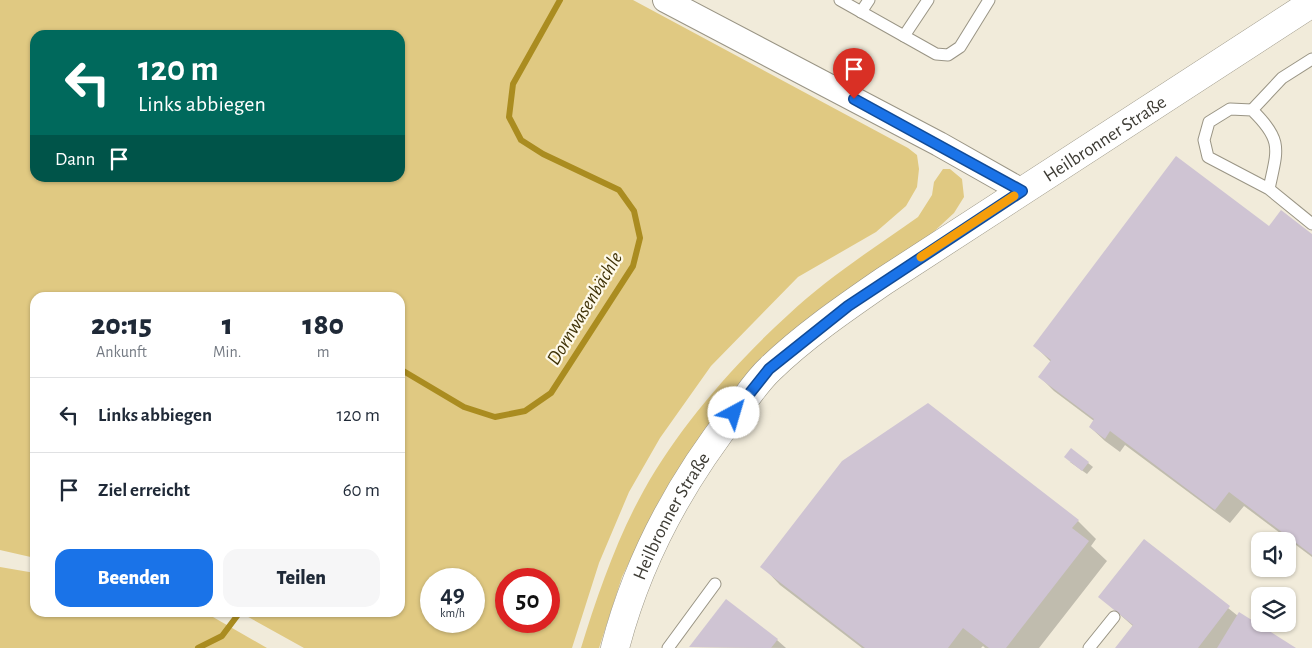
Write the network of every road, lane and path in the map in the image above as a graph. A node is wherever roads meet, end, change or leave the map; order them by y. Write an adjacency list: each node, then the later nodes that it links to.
1 (665, 0): 12 (street)
2 (840, 0): 7 (lane)
3 (869, 0): 7 (lane)
4 (928, 0): 8 (lane)
5 (989, 0): 8 (lane)
6 (1312, 3): 12 (main road, Heilbronner Straße)
7 (861, 12): 8 (lane)
8 (904, 36)
9 (1312, 59): 10 (lane)
10 (1252, 110): 11 (lane); 11 (lane)
11 (1269, 190): 13 (lane)
12 (1022, 191): 16 (main road, Heilbronner Straße)
13 (1312, 224)
14 (715, 584): 17 (lane)
15 (1114, 617): 18 (lane)
16 (615, 648)
17 (668, 648)
18 (1089, 648)

